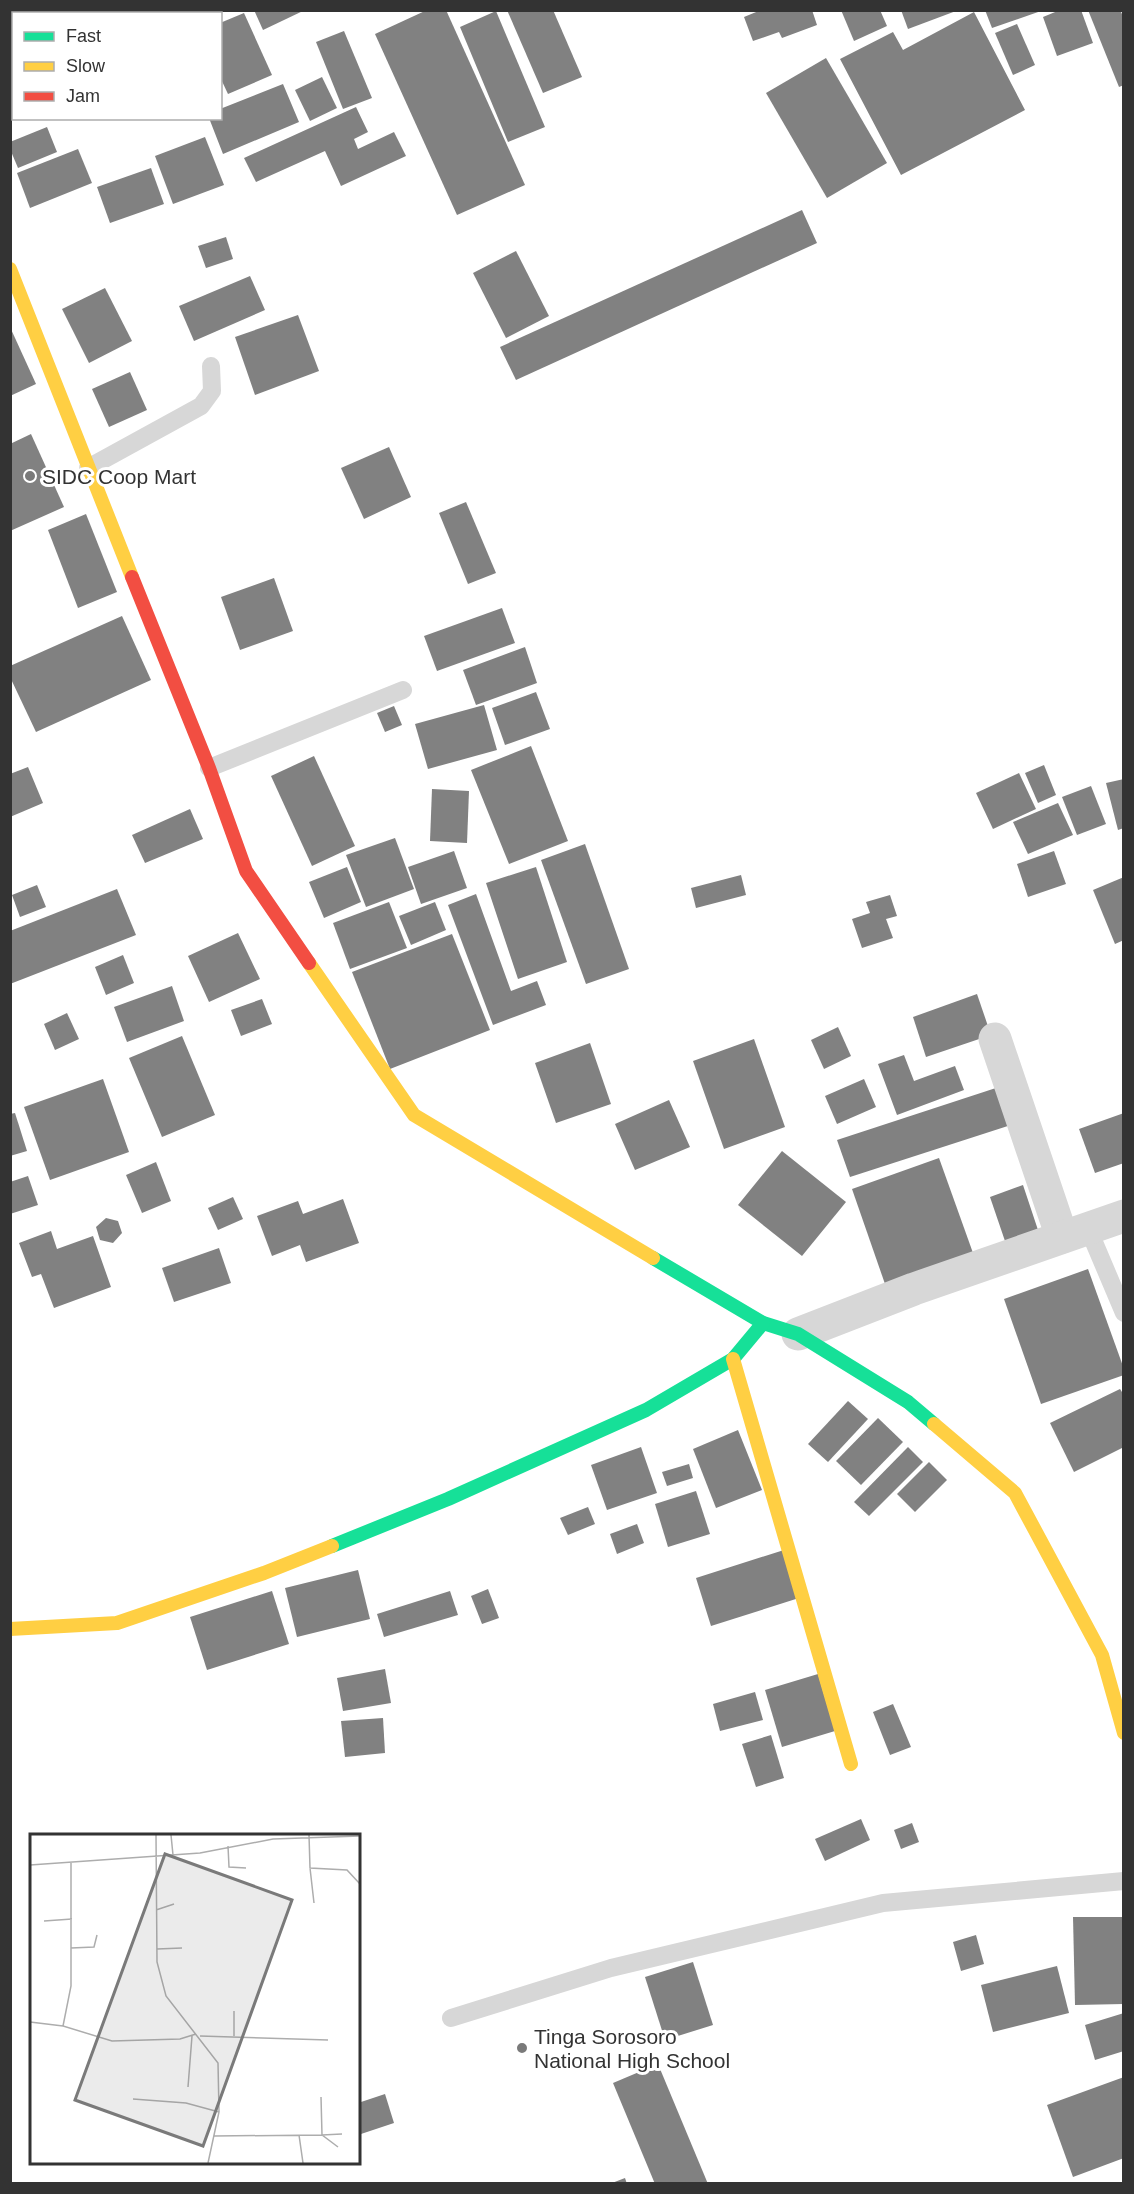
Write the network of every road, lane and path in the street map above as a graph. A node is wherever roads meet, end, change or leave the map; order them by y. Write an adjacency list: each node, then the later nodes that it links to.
1 (10, 269): 3 (street)
2 (211, 366): 3 (lane)
3 (88, 468): 5 (street)
4 (403, 690): 5 (lane)
5 (209, 768): 10 (street)
6 (995, 1039): 8 (street)
7 (1124, 1216): 8 (street)
8 (1075, 1233): 9 (lane); 11 (street)
9 (1124, 1313)
10 (763, 1323): 11 (street); 12 (street)
11 (798, 1334): 14 (street)
12 (733, 1359): 13 (street); 15 (street)
13 (10, 1629)
14 (1124, 1733)
15 (851, 1764)
16 (1124, 1881): 17 (lane)
17 (451, 2018)

